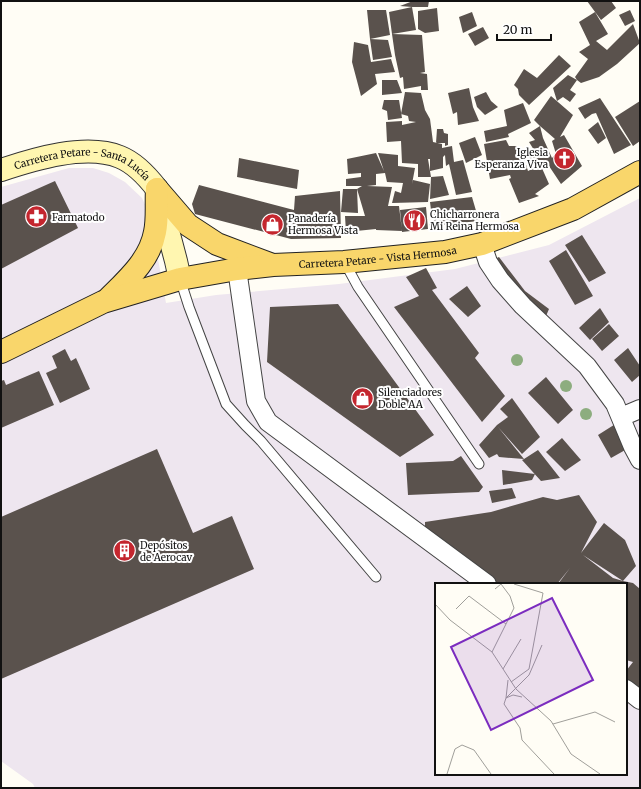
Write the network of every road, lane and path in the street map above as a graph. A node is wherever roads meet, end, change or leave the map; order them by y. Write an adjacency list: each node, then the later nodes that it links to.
1 (1, 170): 3 (street, Carretera Petare - Santa Lucía)
2 (640, 172): 4 (main road, Carretera Petare - Vista Hermosa)
3 (157, 189): 6 (main road); 8 (street); 9 (main road)
4 (482, 244): 5 (main road, Carretera Petare - Vista Hermosa); 12 (street)
5 (344, 262): 6 (main road, Carretera Petare - Vista Hermosa); 14 (lane)
6 (272, 265): 7 (main road, Carretera Petare - Vista Hermosa)
7 (237, 269): 8 (main road, Carretera Petare - Vista Hermosa); 16 (street)
8 (180, 279): 9 (main road, Carretera Petare - Vista Hermosa); 15 (lane)
9 (103, 302): 10 (main road)
10 (1, 352)
11 (640, 409): 12 (street)
12 (621, 417): 13 (street)
13 (640, 460)
14 (479, 464)
15 (376, 577)
16 (485, 583)
17 (627, 691): 18 (street)
18 (640, 700)

